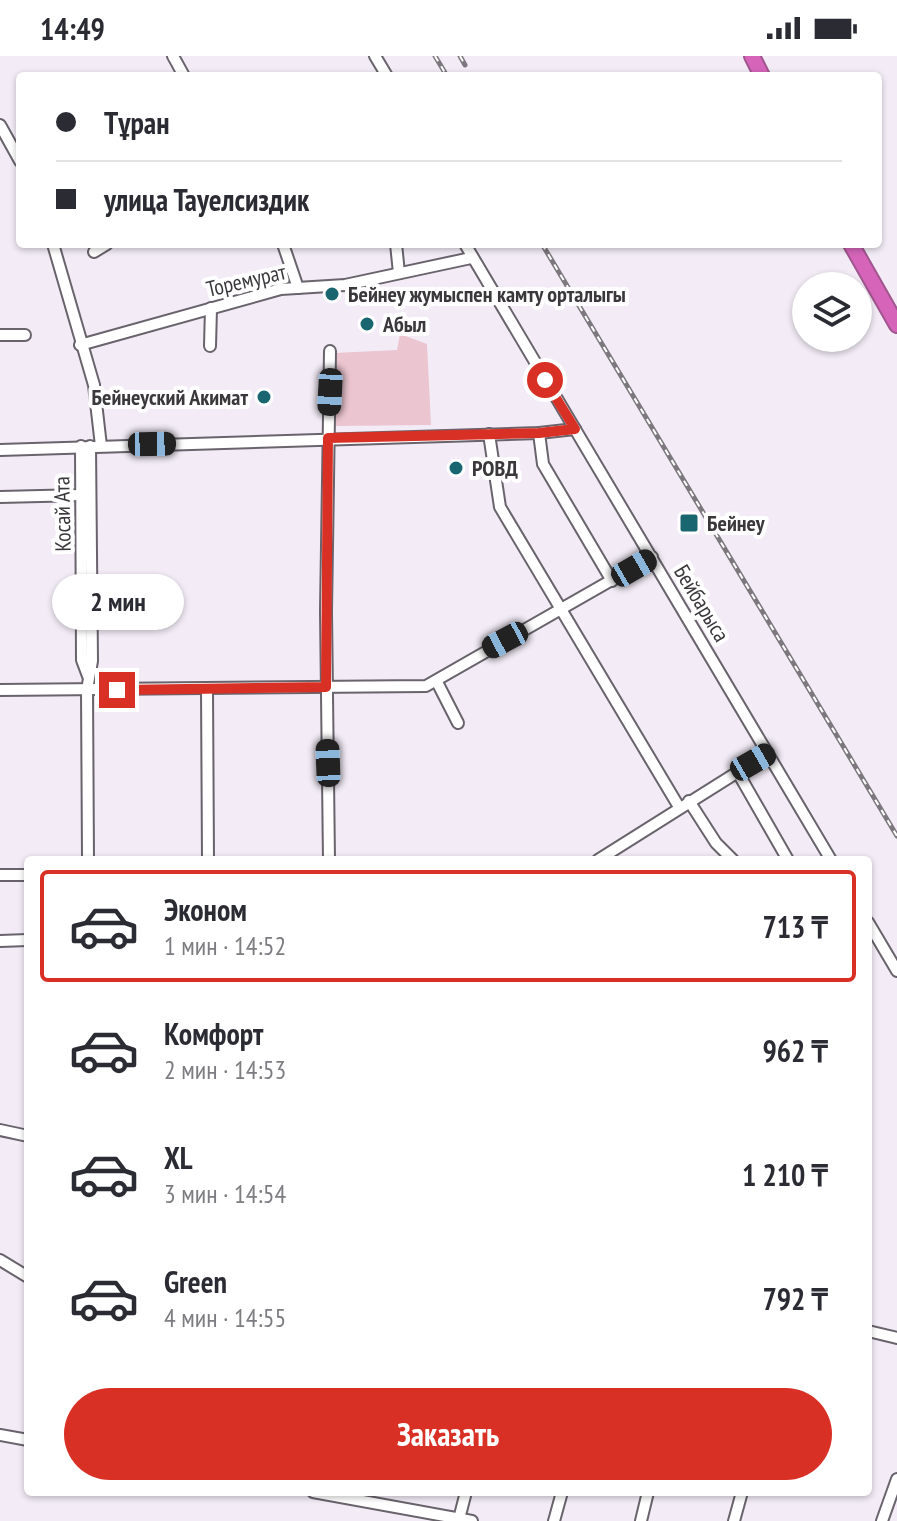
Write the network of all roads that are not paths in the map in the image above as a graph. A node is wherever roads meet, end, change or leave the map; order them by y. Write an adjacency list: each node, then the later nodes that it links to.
1 (0, 125): 2 (street)
2 (16, 154)
3 (54, 248): 17 (street, Косай Ата)
4 (100, 248): 9 (street)
5 (284, 248): 12 (street)
6 (396, 248): 11 (street)
7 (467, 248): 10 (street, Бейбарыса)
8 (853, 248): 14 (highway)
9 (94, 252)
10 (471, 258): 11 (street, Торемурат); 20 (street, Бейбарыса)
11 (399, 273): 12 (street, Торемурат)
12 (298, 288): 13 (street, Торемурат)
13 (211, 308): 17 (street, Торемурат); 18 (street)
14 (897, 325)
15 (0, 335): 16 (street)
16 (25, 335)
17 (80, 345): 24 (street, Косай Ата)
18 (210, 346)
19 (330, 351): 23 (street)
20 (575, 429): 21 (street); 28 (street, Бейбарыса)
21 (539, 433): 22 (street); 29 (street)
22 (489, 434): 23 (street); 31 (street)
23 (328, 438): 24 (street); 33 (street)
24 (91, 446): 25 (street); 26 (street, Косай Ата); 30 (street, Косай Ата)
25 (0, 450)
26 (82, 495): 27 (street); 30 (street, Косай Ата)
27 (0, 497)
28 (652, 557): 29 (street); 38 (street, Бейбарыса)
29 (612, 581): 31 (street)
30 (87, 586): 36 (street, Косай Ата)
31 (561, 610): 32 (street); 41 (street)
32 (437, 682): 33 (street); 37 (street)
33 (326, 687): 34 (street); 44 (street)
34 (207, 689): 36 (street); 43 (street)
35 (0, 690): 36 (street)
36 (87, 690): 42 (street, Косай Ата)
37 (458, 723)
38 (768, 753): 39 (street); 48 (street, Бейбарыса)
39 (737, 771): 40 (street); 47 (street)
40 (689, 801): 41 (street); 46 (street)
41 (679, 807): 45 (street)
42 (88, 856)
43 (208, 856)
44 (329, 856)
45 (604, 856)
46 (729, 856)
47 (786, 856)
48 (829, 856)
49 (0, 875): 50 (street)
50 (24, 875)
51 (872, 929): 54 (street)
52 (24, 940): 53 (street)
53 (0, 941)
54 (897, 971)
55 (0, 1130): 56 (street)
56 (24, 1135)
57 (0, 1260): 58 (street)
58 (24, 1275)
59 (872, 1332): 60 (street)
60 (897, 1338)
61 (0, 1435): 62 (street)
62 (24, 1439)
63 (897, 1479): 74 (street)
64 (335, 1496): 69 (street)
65 (465, 1496): 69 (street)
66 (561, 1496): 71 (street)
67 (647, 1496): 72 (street)
68 (741, 1496): 73 (street)
69 (459, 1519): 70 (street)
70 (472, 1521)
71 (554, 1521)
72 (641, 1521)
73 (734, 1521)
74 (882, 1521)

